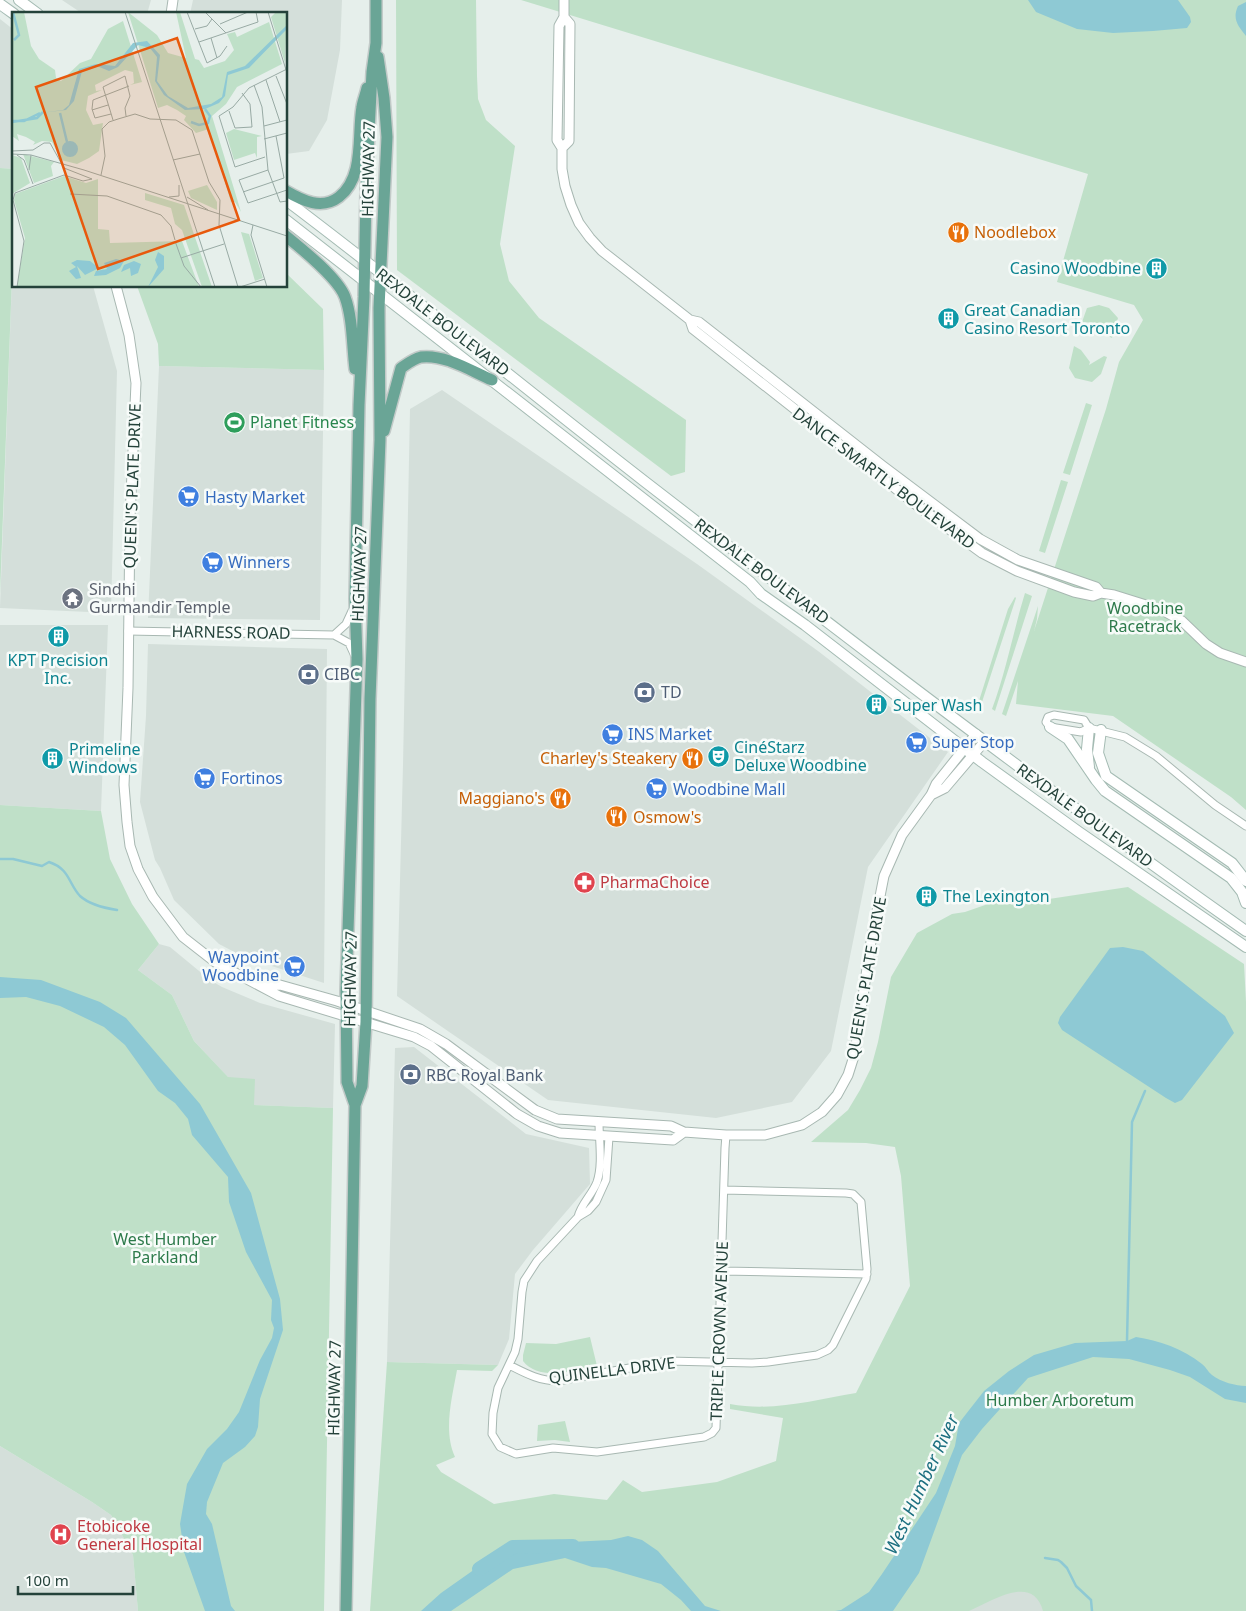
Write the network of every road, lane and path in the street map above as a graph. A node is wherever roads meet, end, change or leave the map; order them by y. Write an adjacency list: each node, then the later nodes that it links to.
1 (20, 0): 5 (main road)
2 (376, 0): 7 (main road, HIGHWAY 27)
3 (564, 0): 25 (street, DANCE SMARTLY BOULEVARD)
4 (0, 4): 6 (main road)
5 (35, 12)
6 (12, 13)
7 (376, 43): 8 (main road, HIGHWAY 27); 14 (main road, HIGHWAY 27)
8 (372, 72): 9 (main road); 13 (main road, HIGHWAY 27)
9 (288, 192)
10 (288, 202): 13 (main road, REXDALE BOULEVARD)
11 (288, 222): 15 (main road, REXDALE BOULEVARD)
12 (288, 238): 19 (main road)
13 (364, 260): 14 (main road, REXDALE BOULEVARD); 15 (main road, HIGHWAY 27)
14 (380, 272): 17 (main road, HIGHWAY 27); 29 (main road, REXDALE BOULEVARD)
15 (364, 280): 17 (main road, REXDALE BOULEVARD); 19 (main road, HIGHWAY 27)
16 (117, 288): 22 (street, QUEEN'S PLATE DRIVE)
17 (379, 292): 18 (main road, REXDALE BOULEVARD); 20 (main road, HIGHWAY 27)
18 (492, 380): 20 (main road); 31 (main road, REXDALE BOULEVARD)
19 (359, 405): 21 (main road, HIGHWAY 27)
20 (380, 440): 43 (main road, HIGHWAY 27)
21 (355, 599): 23 (street); 24 (main road, HIGHWAY 27)
22 (128, 631): 23 (street, HARNESS ROAD); 42 (street, QUEEN'S PLATE DRIVE)
23 (334, 634): 24 (street)
24 (357, 659): 42 (main road, HIGHWAY 27)
25 (1246, 662)
26 (1050, 727): 27 (street); 27 (street); 33 (main road)
27 (1088, 728): 28 (street); 33 (main road)
28 (1101, 730): 36 (street); 38 (main road)
29 (976, 734): 30 (main road, REXDALE BOULEVARD); 31 (street, QUEEN'S PLATE DRIVE)
30 (985, 741): 32 (street, QUEEN'S PLATE DRIVE); 35 (main road, REXDALE BOULEVARD)
31 (964, 748): 32 (main road, REXDALE BOULEVARD); 34 (street, QUEEN'S PLATE DRIVE)
32 (973, 755): 34 (street, QUEEN'S PLATE DRIVE); 37 (main road, REXDALE BOULEVARD)
33 (1089, 768): 39 (main road)
34 (931, 795): 49 (street, QUEEN'S PLATE DRIVE)
35 (1090, 820): 37 (main road); 40 (main road, REXDALE BOULEVARD)
36 (1246, 826)
37 (1079, 832): 41 (main road, REXDALE BOULEVARD)
38 (1246, 881)
39 (1246, 903)
40 (1242, 928)
41 (1242, 944)
42 (346, 1010): 43 (street, QUEEN'S PLATE DRIVE); 46 (main road, HIGHWAY 27)
43 (366, 1016): 44 (street, QUEEN'S PLATE DRIVE); 45 (street, QUEEN'S PLATE DRIVE); 46 (main road, HIGHWAY 27)
44 (488, 1075): 45 (street); 47 (street, QUEEN'S PLATE DRIVE)
45 (481, 1085): 50 (street, QUEEN'S PLATE DRIVE)
46 (355, 1105): 58 (main road, HIGHWAY 27)
47 (599, 1122): 48 (street, QUEEN'S PLATE DRIVE); 50 (street)
48 (684, 1132): 49 (street, QUEEN'S PLATE DRIVE); 51 (street, QUEEN'S PLATE DRIVE)
49 (726, 1135): 52 (street, TRIPLE CROWN AVENUE)
50 (599, 1136): 51 (street, QUEEN'S PLATE DRIVE); 53 (street)
51 (609, 1136): 53 (street)
52 (724, 1190): 54 (street, TRIPLE CROWN AVENUE); 55 (street)
53 (578, 1217): 57 (street, TRIPLE CROWN AVENUE)
54 (722, 1271): 55 (street); 56 (street, TRIPLE CROWN AVENUE)
55 (867, 1274): 56 (street, QUINELLA DRIVE)
56 (719, 1363): 57 (street, QUINELLA DRIVE); 57 (street, TRIPLE CROWN AVENUE)
57 (509, 1365)
58 (346, 1611)

